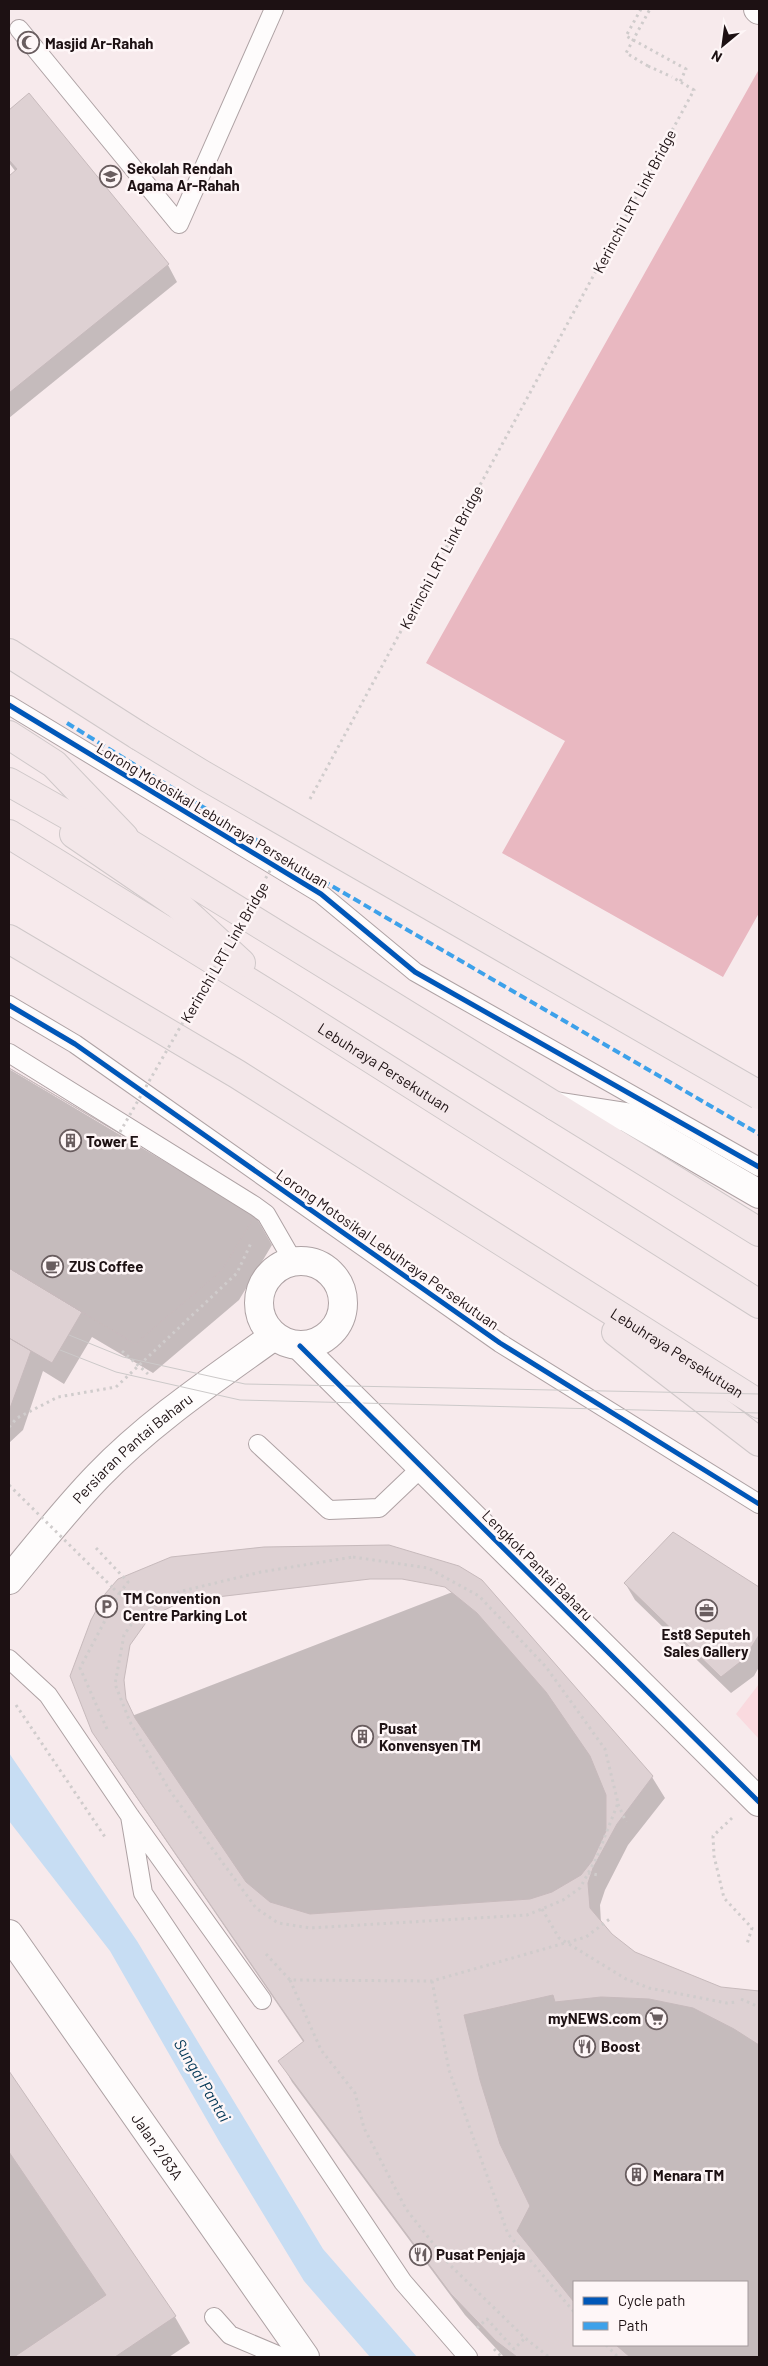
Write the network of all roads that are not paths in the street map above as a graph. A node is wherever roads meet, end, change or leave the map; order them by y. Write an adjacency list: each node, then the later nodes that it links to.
1 (274, 9): 2 (lane)
2 (19, 30)
3 (9, 653): 14 (highway, bridge)
4 (9, 705): 16 (lane, Lorong Motosikal Lebuhraya Persekutuan)
5 (9, 735): 9 (highway)
6 (9, 782): 9 (highway)
7 (9, 790): 12 (highway)
8 (9, 834): 12 (highway, Lebuhraya Persekutuan)
9 (130, 844): 15 (highway)
10 (9, 939): 18 (highway, Lebuhraya Persekutuan)
11 (9, 1005): 28 (lane, Lorong Motosikal Lebuhraya Persekutuan)
12 (286, 1005): 21 (highway, Lebuhraya Persekutuan)
13 (9, 1053): 20 (lane)
14 (759, 1094)
15 (555, 1106): 17 (street); 19 (highway)
16 (759, 1167)
17 (759, 1194)
18 (482, 1230): 24 (highway, Lebuhraya Persekutuan); 25 (highway)
19 (759, 1232)
20 (293, 1261): 22 (street); 23 (street)
21 (759, 1304)
22 (274, 1336): 23 (street); 29 (street, Persiaran Pantai Baharu)
23 (300, 1346): 27 (street, Lengkok Pantai Baharu)
24 (759, 1404)
25 (759, 1442)
26 (258, 1444): 27 (lane)
27 (422, 1467): 31 (street, Lengkok Pantai Baharu)
28 (757, 1501)
29 (9, 1580)
30 (9, 1659): 32 (lane)
31 (759, 1802)
32 (130, 1816): 34 (lane); 38 (lane)
33 (9, 1934): 37 (street, Jalan 2/83A)
34 (262, 2000)
35 (214, 2316): 36 (lane)
36 (282, 2357)
37 (305, 2357)
38 (468, 2357)

